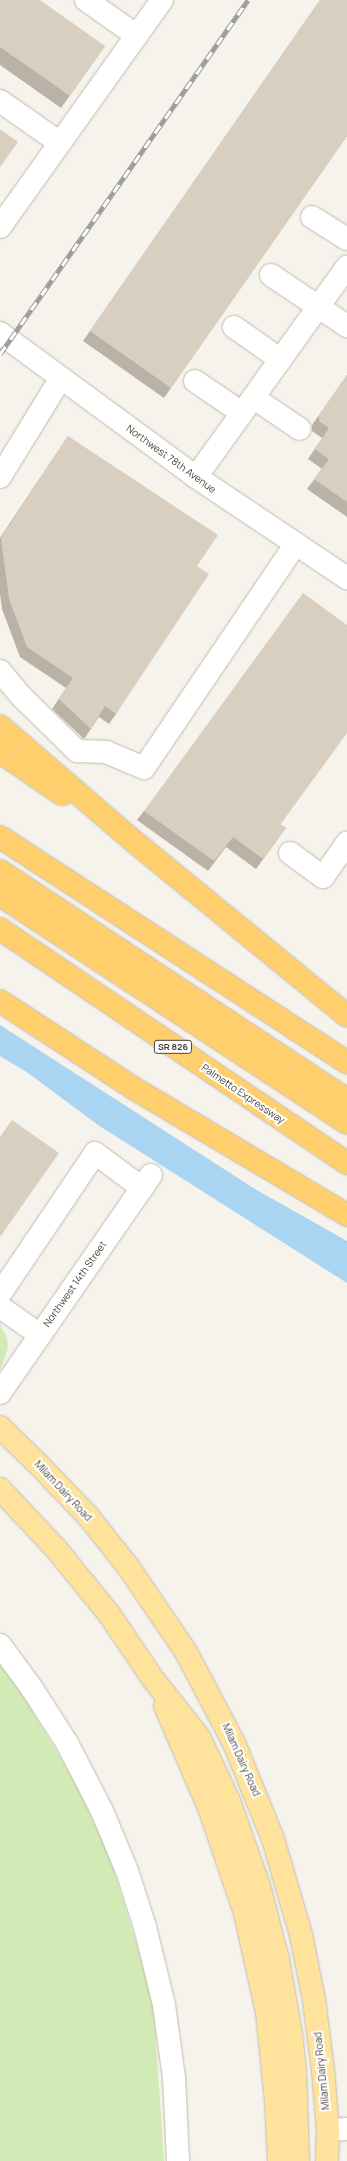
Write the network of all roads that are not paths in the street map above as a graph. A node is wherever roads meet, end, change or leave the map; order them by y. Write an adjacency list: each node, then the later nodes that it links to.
1 (86, 0): 3 (street)
2 (162, 0): 3 (street)
3 (137, 36): 5 (street)
4 (0, 101): 5 (street)
5 (60, 143): 7 (street)
6 (312, 217): 8 (street)
7 (0, 227)
8 (347, 239)
9 (347, 266): 11 (street)
10 (271, 275): 11 (street)
11 (318, 307): 12 (street); 15 (street)
12 (347, 326)
13 (234, 327): 15 (street)
14 (0, 334): 16 (street, Northwest 78th Avenue)
15 (281, 360): 18 (street)
16 (61, 378): 20 (street, Northwest 78th Avenue); 21 (street)
17 (195, 381): 18 (street)
18 (248, 405): 19 (street); 20 (street)
19 (300, 429)
20 (196, 477): 22 (street, Northwest 78th Avenue)
21 (0, 478)
22 (295, 545): 23 (street, Northwest 78th Avenue); 24 (street)
23 (347, 578)
24 (0, 671)
25 (0, 726): 28 (highway)
26 (0, 752): 28 (highway)
27 (0, 838): 36 (highway)
28 (131, 839): 35 (highway)
29 (347, 843): 30 (street)
30 (290, 853)
31 (0, 871): 37 (highway)
32 (0, 895): 38 (highway)
33 (0, 930): 39 (highway, Palmetto Expressway / SR 826)
34 (0, 1001): 40 (highway)
35 (347, 1016)
36 (347, 1062)
37 (347, 1100)
38 (347, 1123)
39 (347, 1163)
40 (347, 1215)
41 (0, 1294): 43 (street, Northwest 14th Street)
42 (0, 1307): 43 (street)
43 (40, 1335): 44 (street, Northwest 14th Street)
44 (0, 1393)
45 (0, 1427): 49 (main road, Milam Dairy Road)
46 (0, 1489): 48 (main road)
47 (0, 1645): 51 (street)
48 (153, 1679): 50 (main road); 52 (main road)
49 (338, 2129): 50 (main road); 54 (main road, Milam Dairy Road)
50 (298, 2131): 53 (main road)
51 (178, 2161)
52 (279, 2161)
53 (298, 2161)
54 (327, 2161)

